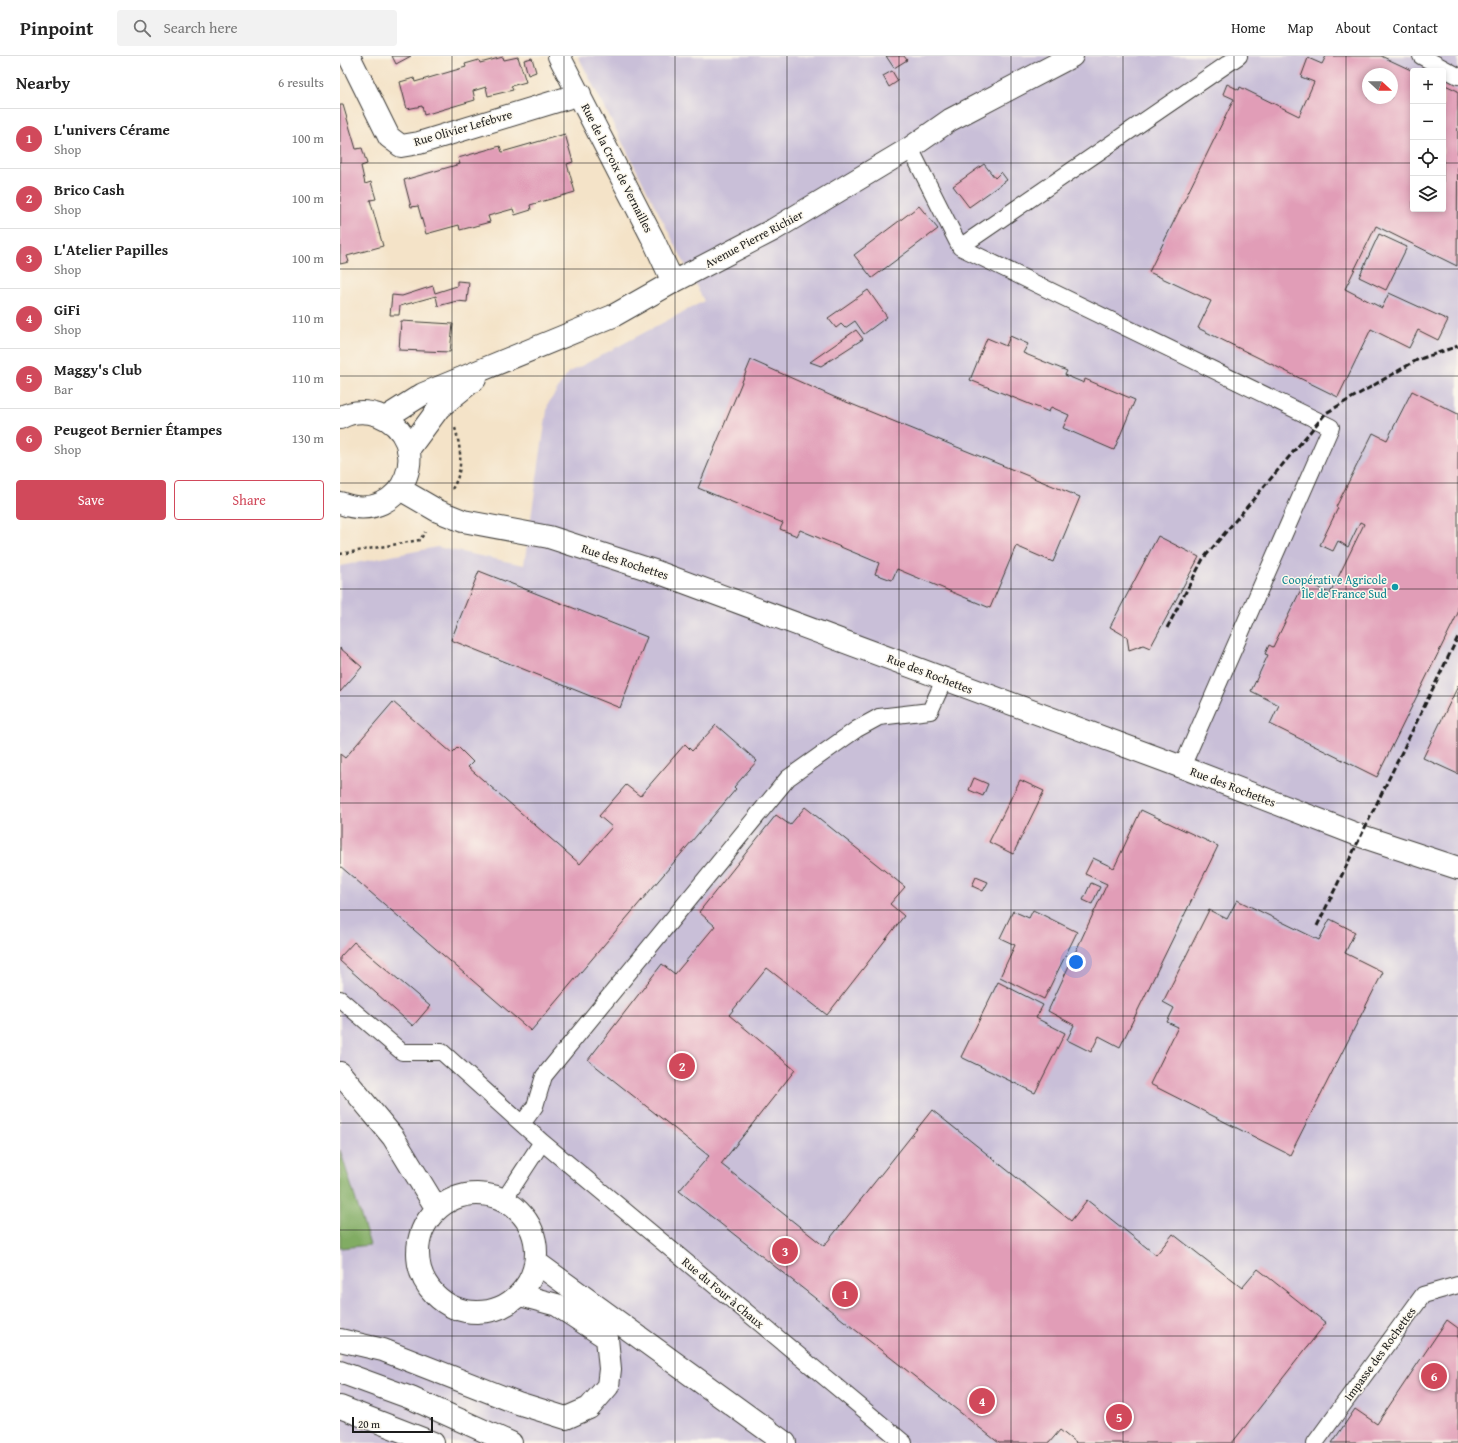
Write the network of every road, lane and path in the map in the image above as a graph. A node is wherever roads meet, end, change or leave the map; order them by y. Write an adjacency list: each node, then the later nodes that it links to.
1 (350, 56): 7 (street, Rue Olivier Lefebvre)
2 (559, 56): 7 (street, Rue de la Croix de Vernailles)
3 (1072, 56): 8 (street, Avenue Pierre Richier)
4 (1239, 56): 9 (lane)
5 (1421, 56): 6 (lane)
6 (1458, 76)
7 (580, 94): 10 (street, Rue de la Croix de Vernailles)
8 (910, 148): 9 (lane); 10 (street, Avenue Pierre Richier)
9 (960, 247): 18 (lane)
10 (673, 282): 11 (street, Avenue Pierre Richier)
11 (496, 365): 13 (street, Avenue Pierre Richier); 14 (street)
12 (340, 418): 13 (street)
13 (385, 418): 14 (street)
14 (408, 450): 15 (street)
15 (400, 489): 16 (street); 17 (street, Rue des Rochettes)
16 (340, 503)
17 (944, 680): 18 (street, Rue des Rochettes); 22 (lane)
18 (1182, 767): 19 (street, Rue des Rochettes)
19 (1458, 868)
20 (340, 999): 22 (lane, Rue du Four à Chaux)
21 (340, 1073): 25 (street)
22 (522, 1124): 23 (lane, Rue du Four à Chaux)
23 (542, 1142): 24 (lane); 35 (lane, Rue du Four à Chaux)
24 (504, 1200): 25 (street); 26 (street)
25 (436, 1209): 28 (street)
26 (536, 1263): 28 (street); 34 (street)
27 (1458, 1286): 36 (lane, Impasse des Rochettes)
28 (520, 1295): 29 (street)
29 (340, 1340)
30 (340, 1372): 33 (street)
31 (340, 1407): 32 (street)
32 (433, 1443)
33 (511, 1443)
34 (785, 1443)
35 (904, 1443)
36 (1315, 1443)

